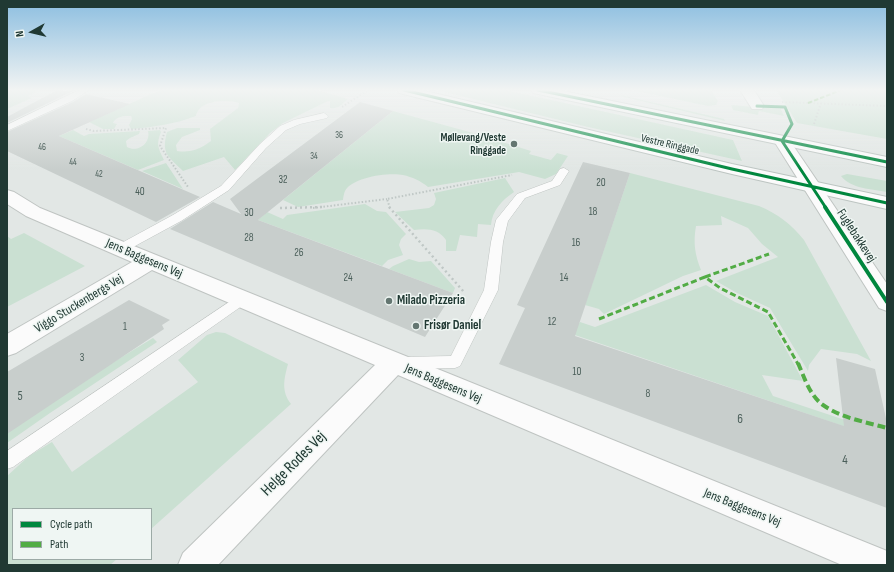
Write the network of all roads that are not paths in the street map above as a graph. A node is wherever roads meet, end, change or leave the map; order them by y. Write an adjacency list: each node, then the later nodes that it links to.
1 (32, 117): 5 (lane)
2 (321, 117): 12 (lane)
3 (516, 117): 9 (street, Vestre Ringgade)
4 (666, 117): 6 (street, Vestre Ringgade)
5 (7, 128)
6 (782, 141): 7 (street, Vestre Ringgade); 9 (street, Fuglebakkevej)
7 (887, 162)
8 (564, 171): 17 (lane)
9 (812, 187): 11 (street, Vestre Ringgade); 15 (street, Fuglebakkevej)
10 (7, 196): 12 (street, Jens Baggesens Vej)
11 (887, 203)
12 (120, 248): 13 (street, Jens Baggesens Vej)
13 (150, 261): 14 (street, Jens Baggesens Vej); 16 (street, Viggo Stuckenbergs Vej)
14 (241, 299): 17 (street, Jens Baggesens Vej); 18 (lane)
15 (887, 302)
16 (7, 346)
17 (394, 364): 19 (street, Helge Rodes Vej); 20 (street, Jens Baggesens Vej)
18 (7, 461)
19 (194, 565)
20 (881, 565)

